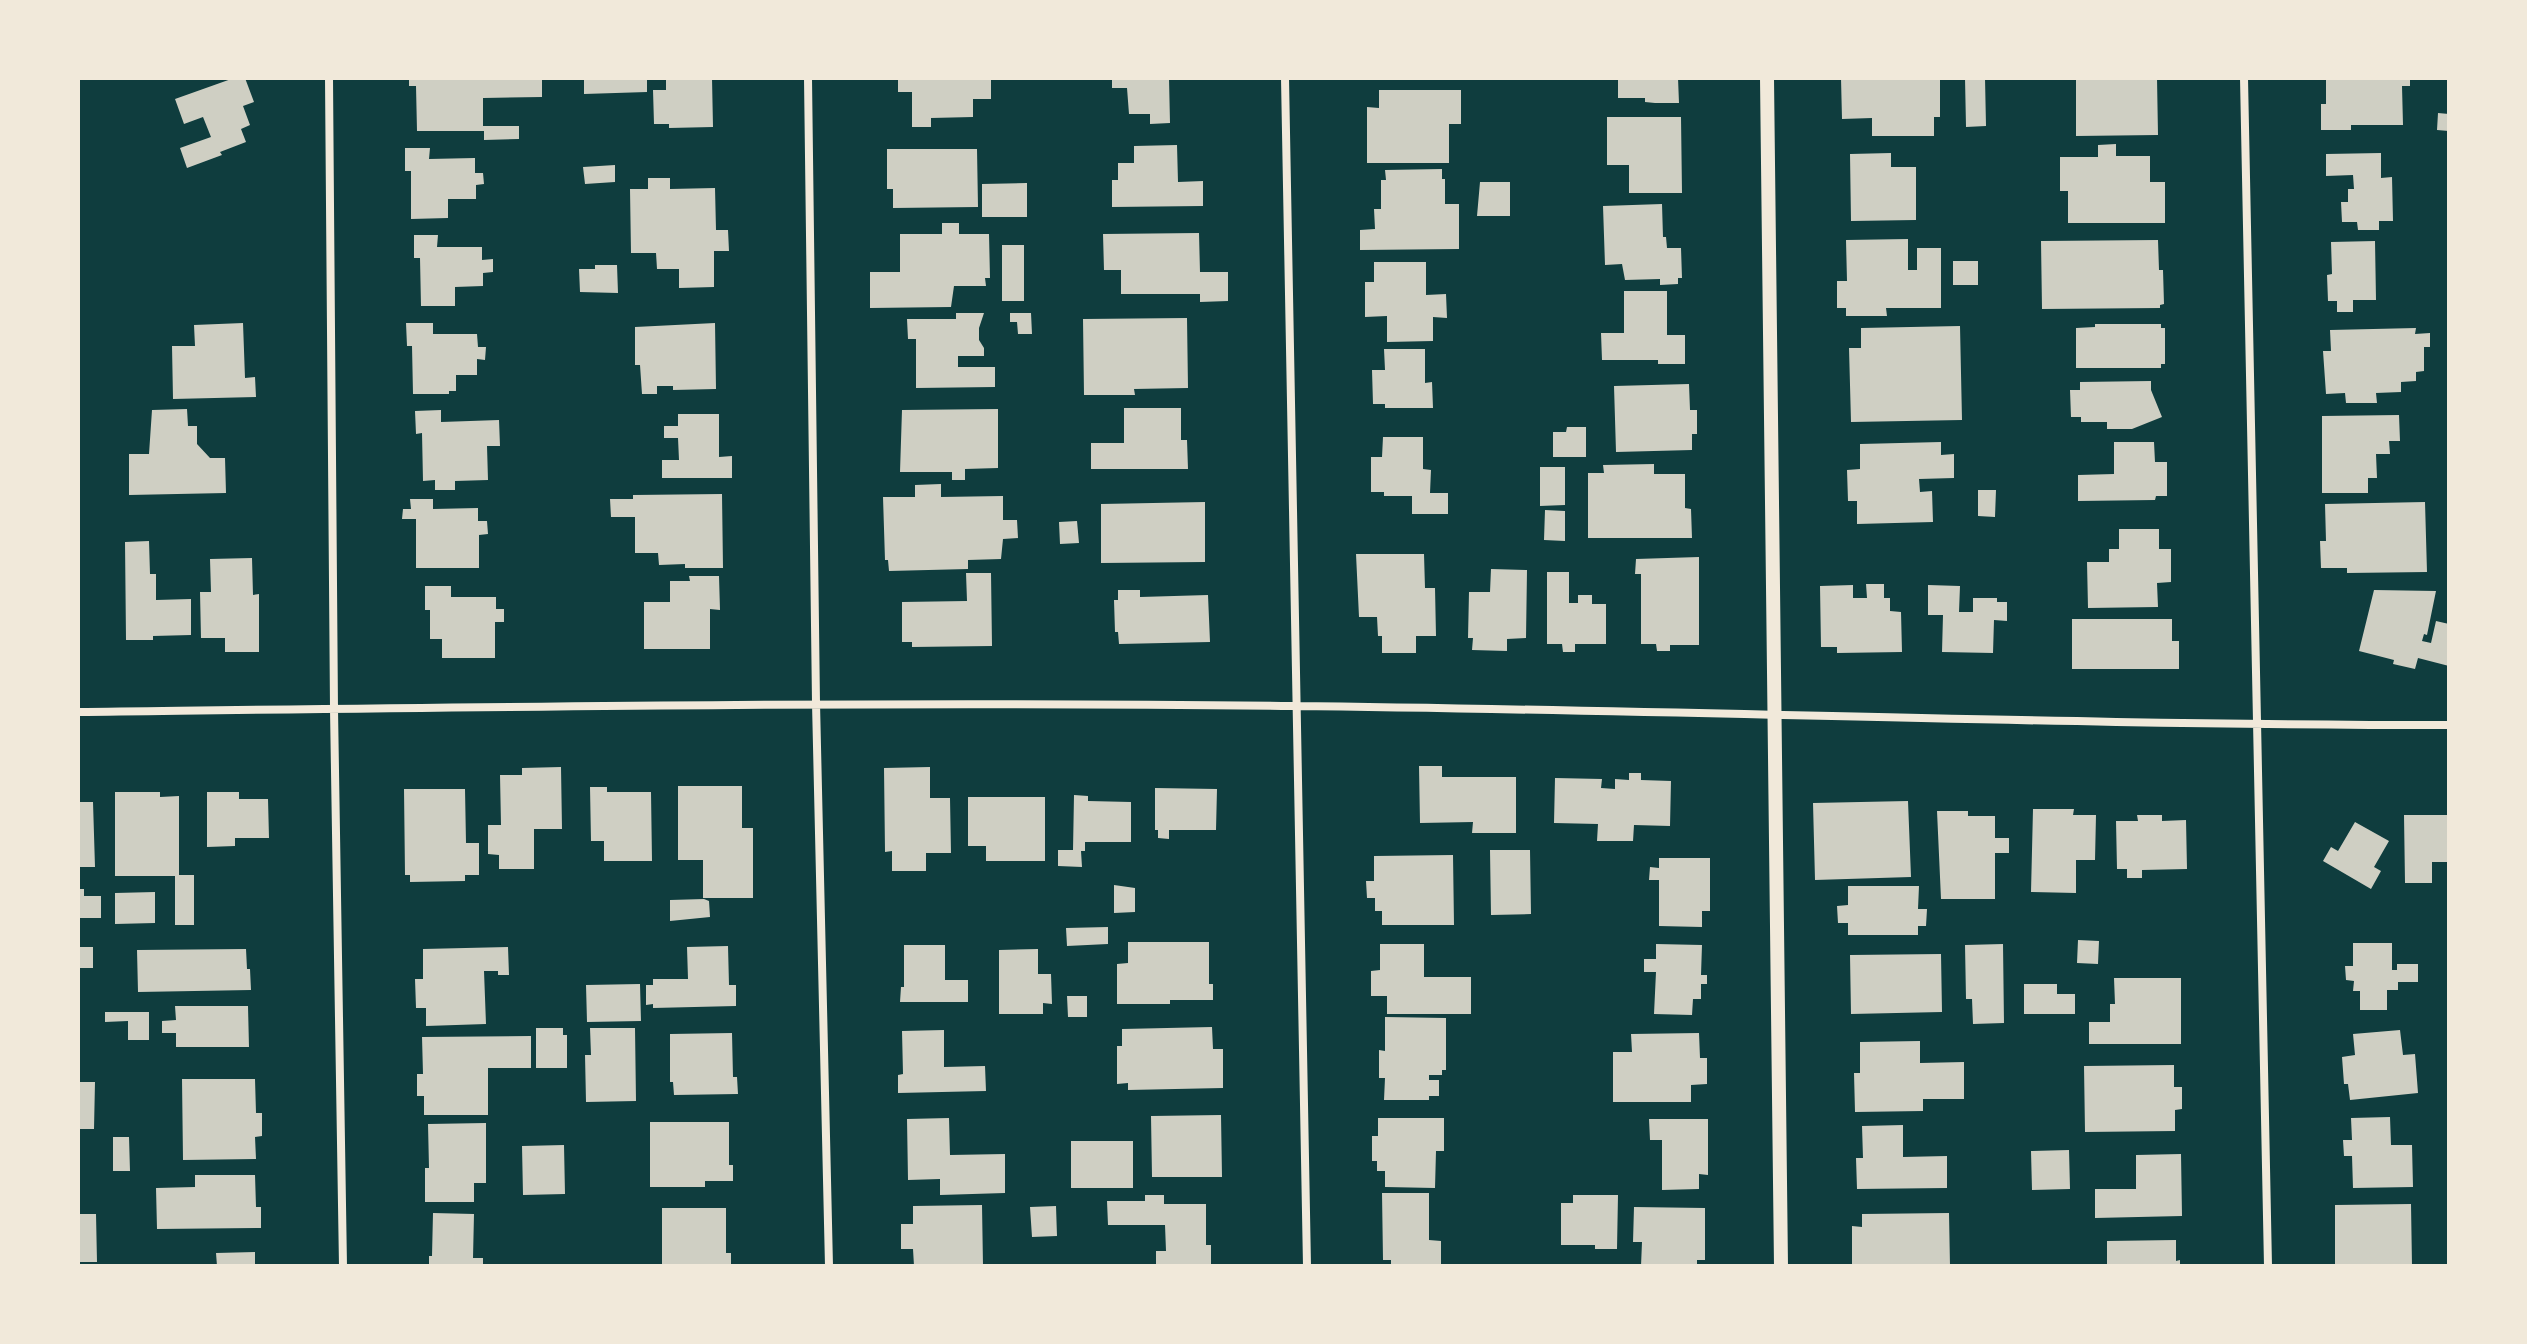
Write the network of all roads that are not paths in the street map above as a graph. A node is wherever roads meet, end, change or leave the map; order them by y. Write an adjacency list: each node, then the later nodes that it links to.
1 (329, 78): 8 (street)
2 (808, 78): 6 (street)
3 (1285, 78): 7 (street)
4 (1767, 78): 10 (street)
5 (2244, 78): 11 (street)
6 (816, 703): 7 (street); 8 (street); 14 (street)
7 (1297, 706): 10 (street); 15 (street)
8 (334, 709): 9 (street); 13 (street)
9 (78, 712)
10 (1774, 715): 11 (street); 16 (street)
11 (2257, 725): 12 (street); 17 (street)
12 (2449, 725)
13 (343, 1266)
14 (829, 1266)
15 (1307, 1266)
16 (1781, 1266)
17 (2268, 1266)

